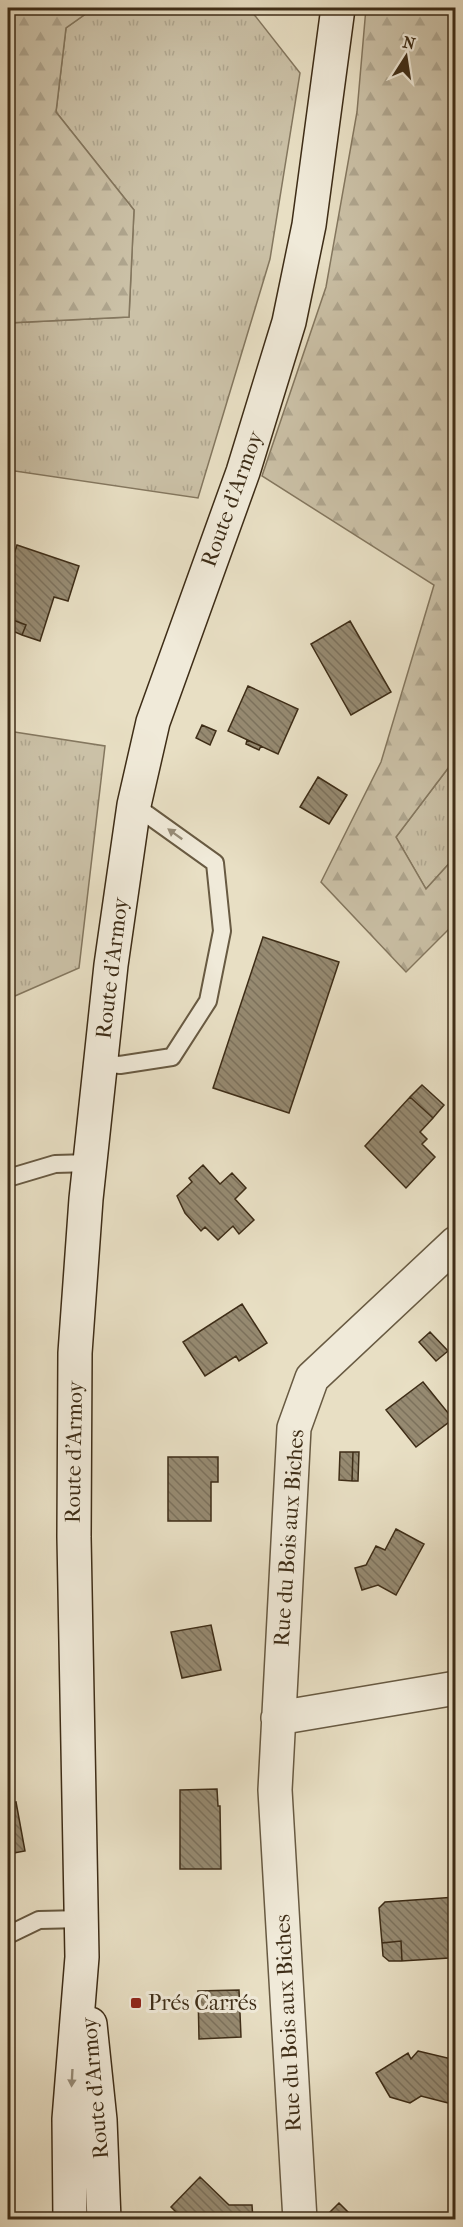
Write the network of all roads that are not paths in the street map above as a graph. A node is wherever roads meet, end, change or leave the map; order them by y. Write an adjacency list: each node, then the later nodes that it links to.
1 (338, 8): 2 (main road, Route d'Armoy)
2 (134, 805): 3 (main road, Route d'Armoy); 3 (lane, one-way to 2)
3 (101, 1063): 4 (main road, Route d'Armoy)
4 (90, 1163): 5 (lane); 9 (main road, Route d'Armoy)
5 (8, 1178)
6 (456, 1243): 8 (main road, Rue du Bois aux Biches)
7 (456, 1688): 8 (main road)
8 (278, 1718): 14 (main road, Rue du Bois aux Biches)
9 (82, 1919): 10 (lane); 11 (main road, Route d'Armoy)
10 (8, 1935)
11 (82, 1957): 12 (main road, Route d'Armoy, one-way to 12); 13 (main road, Route d'Armoy)
12 (70, 2220)
13 (104, 2220)
14 (300, 2220)

